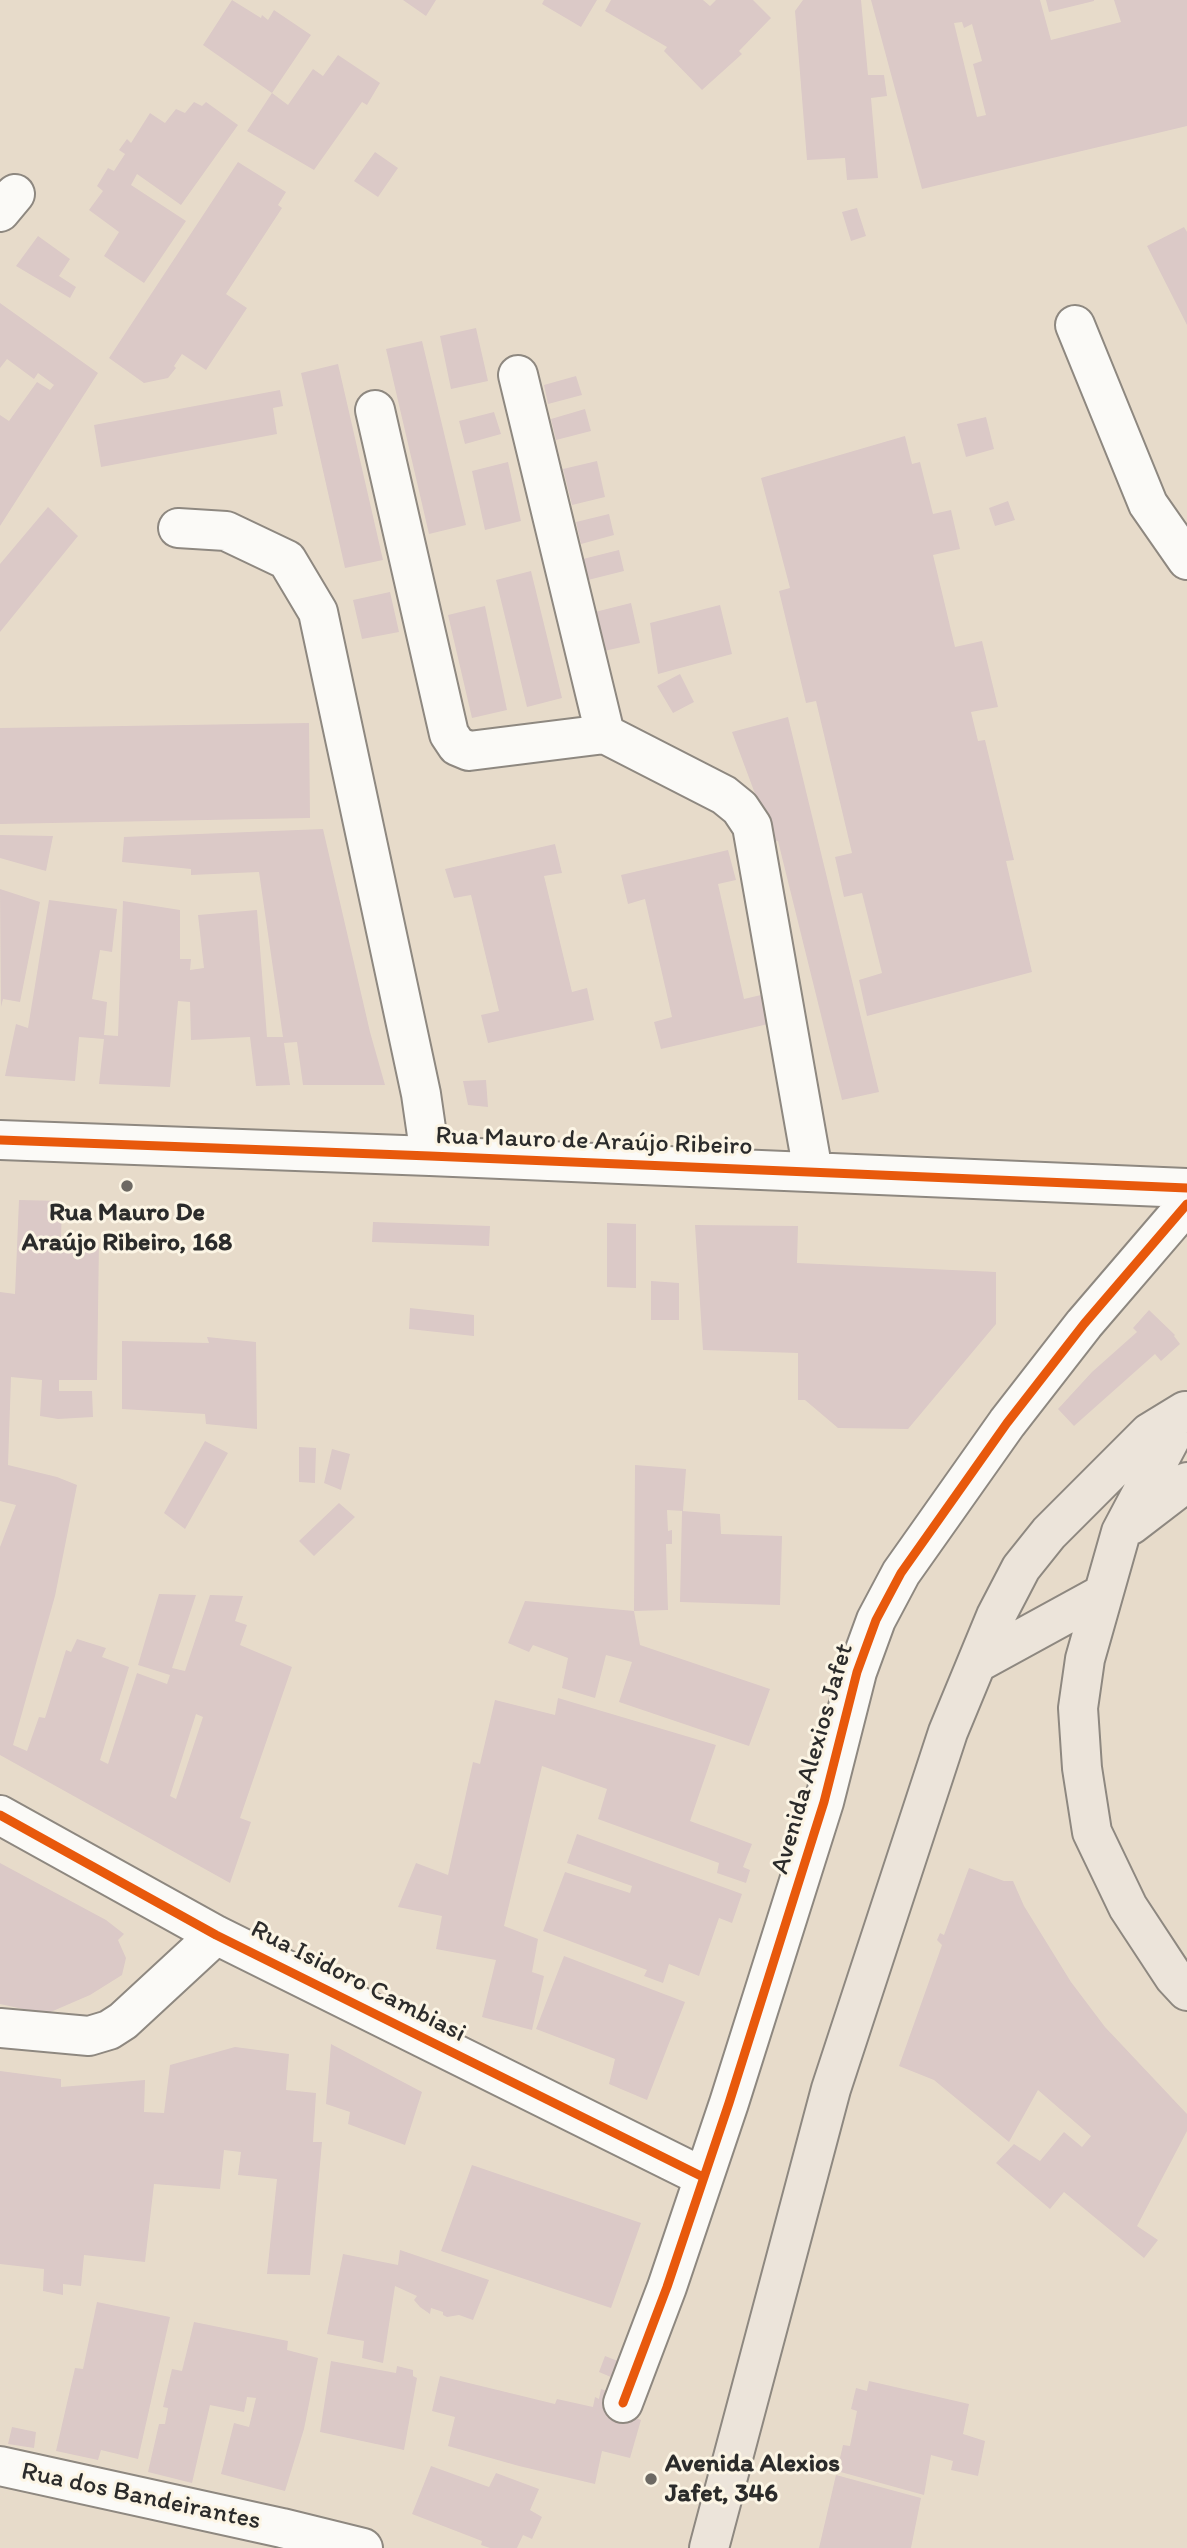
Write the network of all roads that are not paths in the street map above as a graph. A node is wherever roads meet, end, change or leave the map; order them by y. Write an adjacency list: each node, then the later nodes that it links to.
1 (1075, 325): 5 (street)
2 (518, 375): 6 (street)
3 (375, 410): 6 (street)
4 (178, 528): 8 (street)
5 (1187, 560)
6 (606, 734): 9 (street)
7 (0, 1140): 8 (street, Rua Mauro de Araújo Ribeiro)
8 (430, 1156): 9 (street, Rua Mauro de Araújo Ribeiro)
9 (813, 1172): 10 (street, Rua Mauro de Araújo Ribeiro)
10 (1070, 1183): 11 (street, Rua Mauro de Araújo Ribeiro); 12 (street, Rua Mauro de Araújo Ribeiro)
11 (1187, 1188)
12 (1181, 1222): 22 (street, Avenida Alexios Jafet)
13 (1186, 1410): 15 (main road); 17 (main road)
14 (1187, 1482): 15 (main road)
15 (1121, 1532): 16 (main road)
16 (1103, 1594): 17 (main road); 20 (main road)
17 (977, 1663): 26 (main road)
18 (0, 1815): 19 (street, Rua Isidoro Cambiasi)
19 (216, 1935): 21 (street); 22 (street, Rua Isidoro Cambiasi)
20 (1187, 1991)
21 (0, 2028)
22 (703, 2177): 23 (street, Avenida Alexios Jafet)
23 (623, 2403)
24 (0, 2466): 25 (street, Rua dos Bandeirantes)
25 (363, 2548)
26 (709, 2548)

